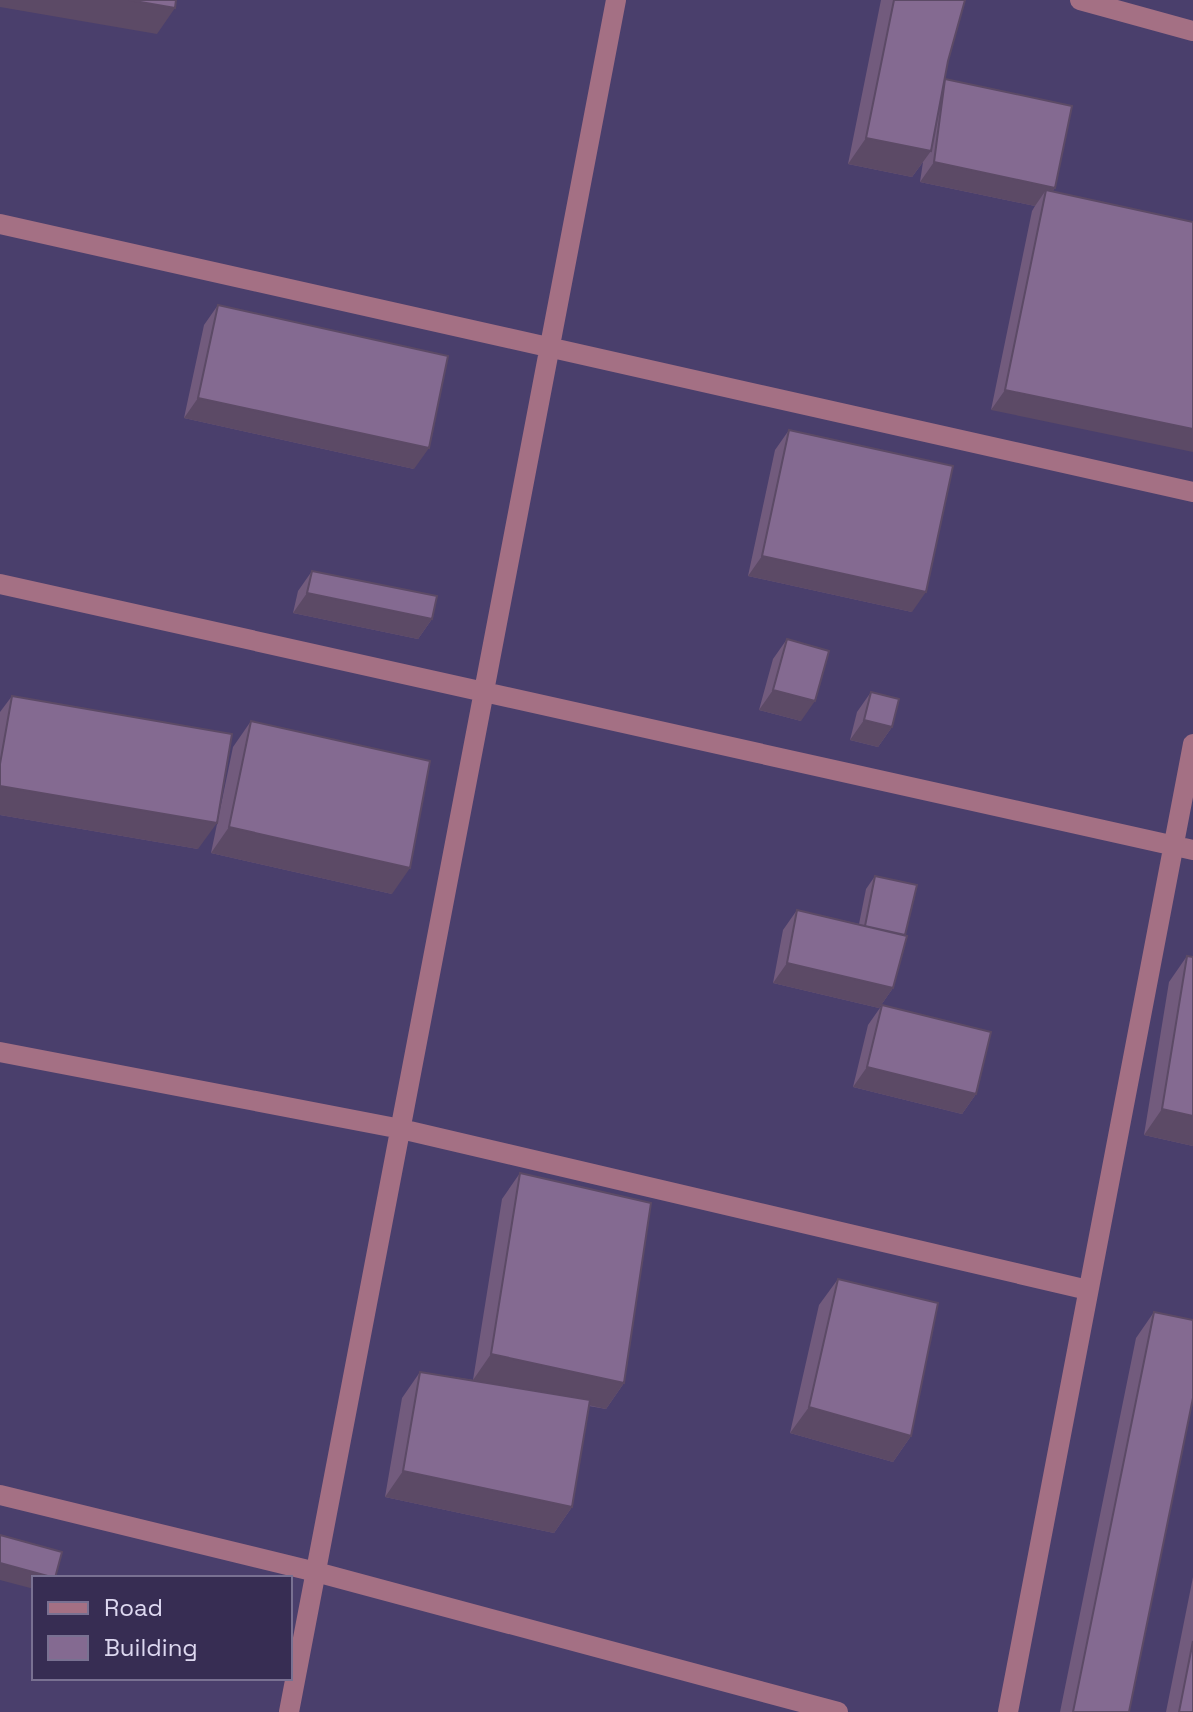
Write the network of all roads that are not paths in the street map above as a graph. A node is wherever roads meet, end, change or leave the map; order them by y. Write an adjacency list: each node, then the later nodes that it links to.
1 (616, 0): 5 (lane)
2 (1080, 0): 3 (lane)
3 (1193, 31)
4 (0, 224): 5 (lane)
5 (551, 346): 6 (lane); 8 (lane)
6 (1193, 492)
7 (0, 584): 8 (lane)
8 (485, 693): 10 (lane); 12 (lane)
9 (1193, 744): 10 (lane)
10 (1183, 848): 13 (lane)
11 (0, 1052): 12 (lane)
12 (401, 1129): 13 (lane); 15 (lane)
13 (1088, 1290): 18 (lane)
14 (0, 1495): 15 (lane)
15 (316, 1572): 16 (lane); 17 (lane)
16 (289, 1712)
17 (838, 1712)
18 (1008, 1712)

